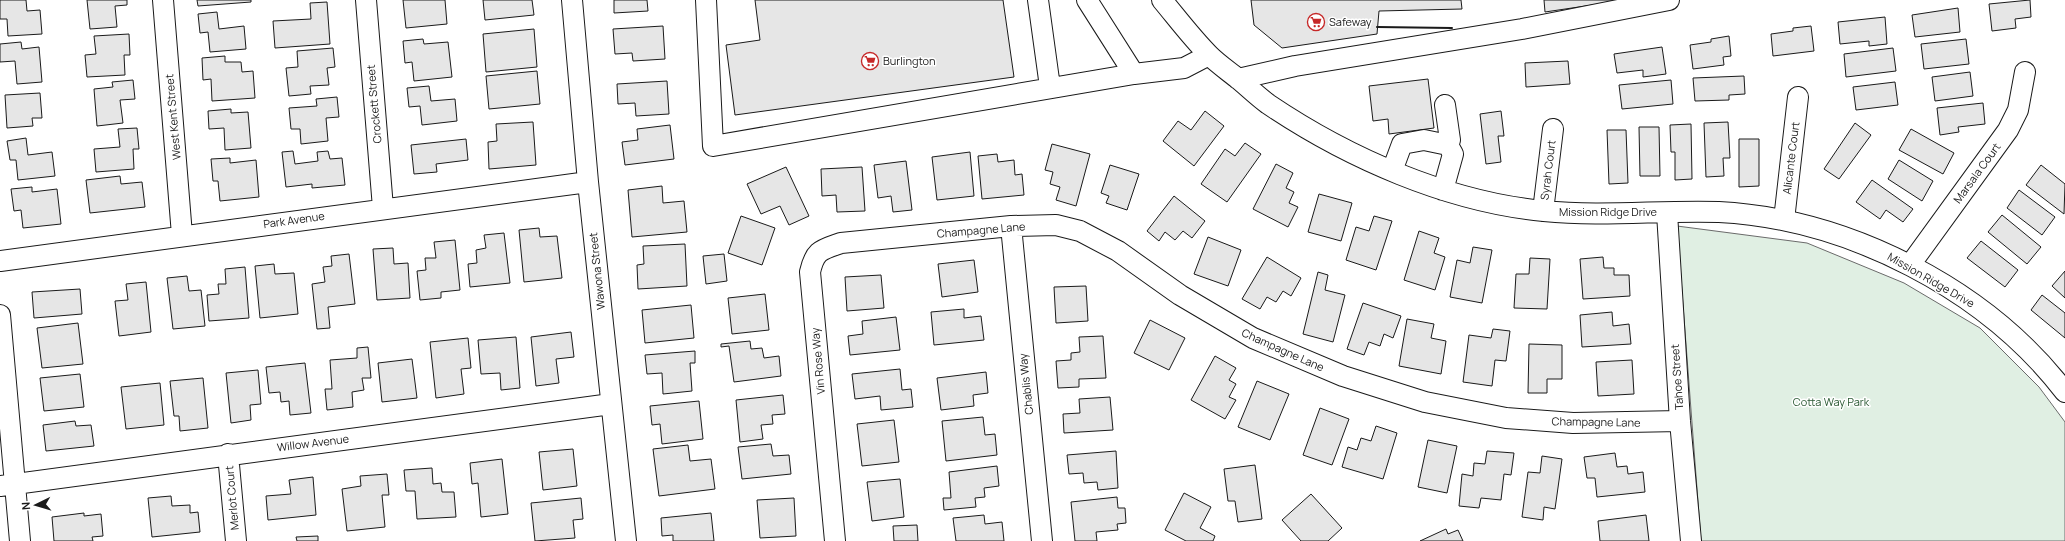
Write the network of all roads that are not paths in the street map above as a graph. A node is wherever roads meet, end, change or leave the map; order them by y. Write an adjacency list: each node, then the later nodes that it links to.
1 (164, 0): 26 (street, West Kent Street)
2 (366, 0): 21 (street, Crockett Street)
3 (572, 0): 19 (street, Wawona Street)
4 (706, 0): 13 (street)
5 (1038, 0): 13 (street)
6 (1087, 0): 11 (street)
7 (1162, 0): 9 (street, Mission Ridge Drive)
8 (1669, 0): 12 (street)
9 (1209, 55): 11 (street); 12 (street, Mission Ridge Drive)
10 (2025, 72): 29 (street, Marsala Court)
11 (1134, 74): 13 (street)
12 (1238, 79): 18 (street, Mission Ridge Drive)
13 (1050, 87)
14 (1798, 97): 24 (street, Alicante Court)
15 (1445, 105): 17 (street)
16 (1553, 129): 22 (street, Syrah Court)
17 (1448, 145): 18 (street); 20 (street)
18 (1392, 171): 20 (street, Mission Ridge Drive)
19 (588, 182): 21 (street, Park Avenue); 33 (street, Wawona Street)
20 (1443, 190): 22 (street, Mission Ridge Drive)
21 (383, 208): 26 (street, Park Avenue)
22 (1543, 211): 23 (street, Mission Ridge Drive)
23 (1667, 212): 24 (street, Mission Ridge Drive); 34 (street, Tahoe Street)
24 (1784, 220): 29 (street, Mission Ridge Drive)
25 (1011, 226): 27 (street, Champagne Lane); 34 (street, Champagne Lane); 41 (street, Chablis Way)
26 (182, 235): 28 (street, Park Avenue)
27 (885, 239): 40 (street, Vin Rose Way)
28 (0, 261)
29 (1910, 265): 32 (street, Mission Ridge Drive)
30 (0, 315): 31 (street)
31 (2, 368): 36 (street)
32 (2061, 380)
33 (611, 404): 35 (street, Willow Avenue); 39 (street, Wawona Street)
34 (1680, 421): 42 (street, Tahoe Street)
35 (228, 454): 36 (street, Willow Avenue); 38 (street, Merlot Court)
36 (8, 485): 37 (street)
37 (20, 541)
38 (236, 541)
39 (626, 541)
40 (835, 541)
41 (1042, 541)
42 (1691, 541)

